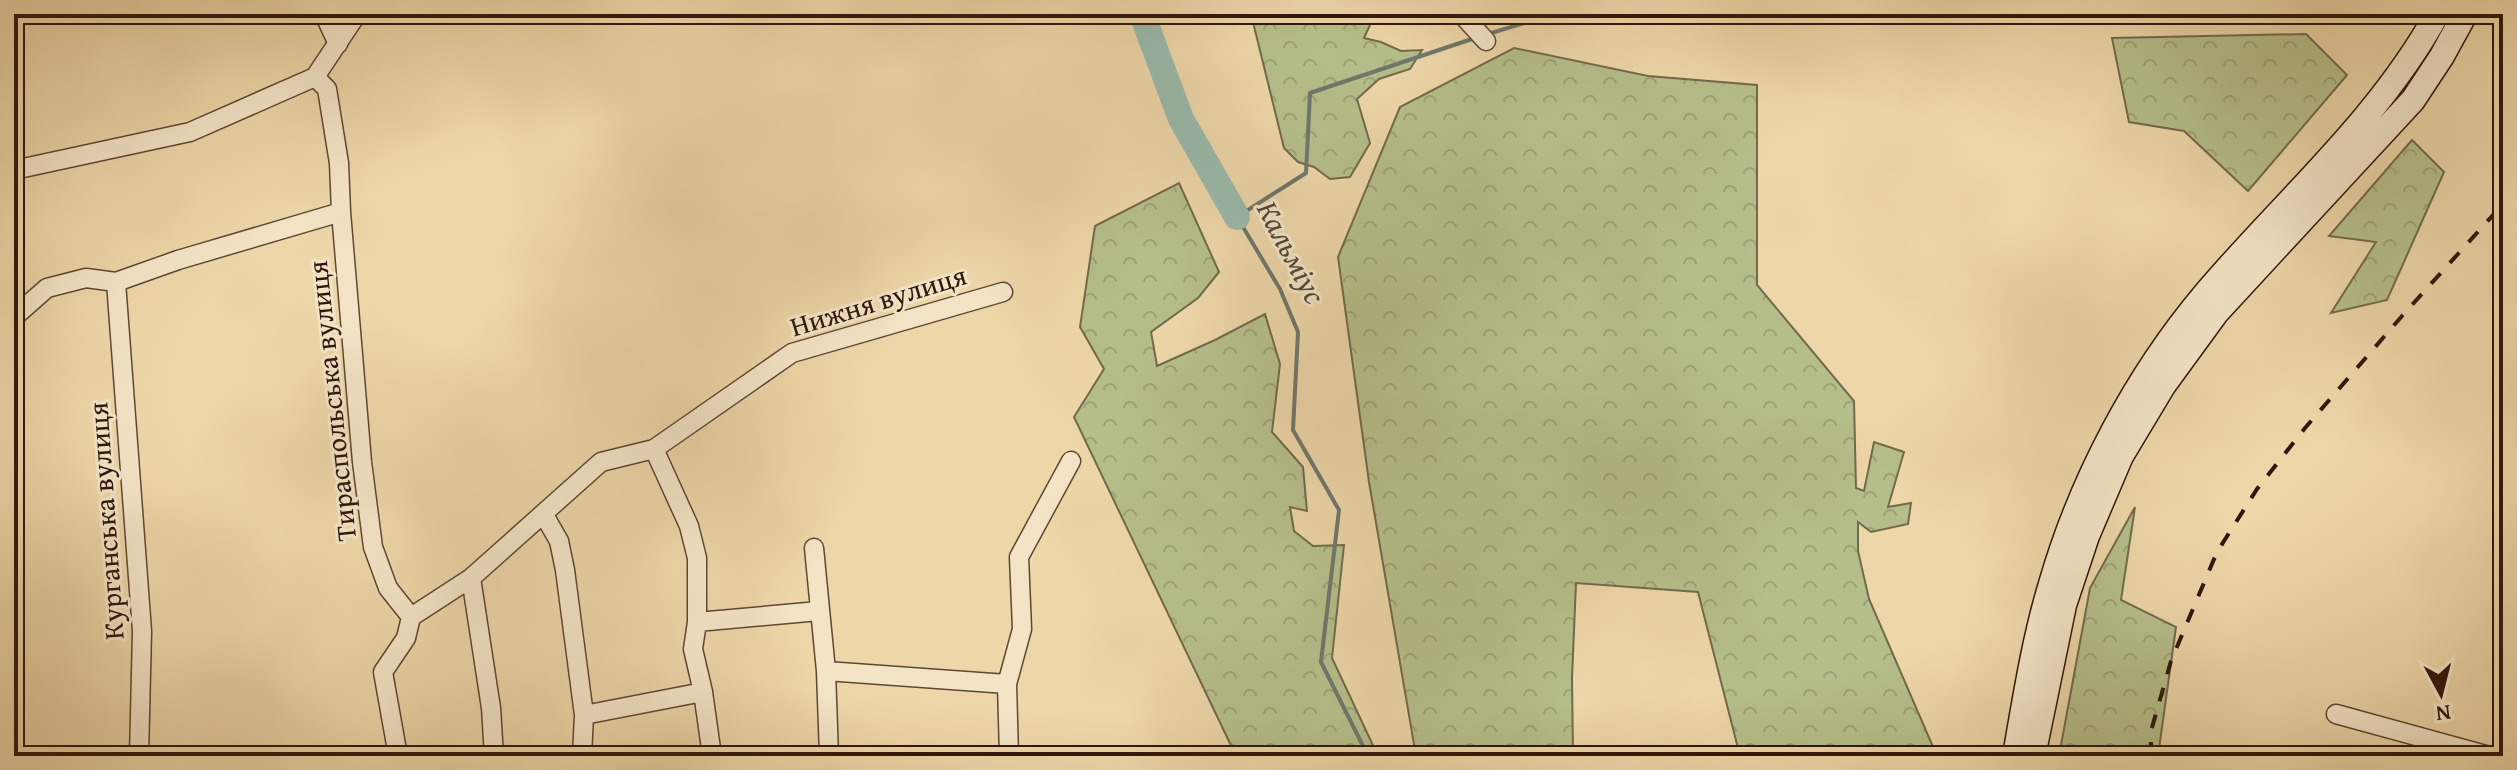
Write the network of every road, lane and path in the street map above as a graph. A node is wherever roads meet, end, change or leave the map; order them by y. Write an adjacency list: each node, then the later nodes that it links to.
1 (324, 14): 7 (street)
2 (357, 14): 7 (street)
3 (2437, 14): 34 (main road)
4 (2465, 14): 35 (main road)
5 (1466, 19): 6 (street)
6 (1486, 41)
7 (338, 44): 8 (street)
8 (315, 77): 9 (street); 10 (street, Тираспольська вулиця)
9 (14, 170)
10 (341, 212): 11 (street); 20 (street, Тираспольська вулиця)
11 (116, 282): 13 (street); 27 (street, Курганська вулиця)
12 (1003, 292): 14 (street, Нижня вулиця)
13 (14, 317)
14 (654, 449): 16 (street); 21 (street)
15 (1071, 461): 23 (street)
16 (544, 515): 18 (street); 26 (street)
17 (814, 548): 19 (street)
18 (471, 578): 20 (street); 29 (street)
19 (819, 611): 21 (street); 22 (street)
20 (411, 617): 28 (street)
21 (697, 622): 24 (street)
22 (826, 671): 23 (street); 32 (street)
23 (1007, 684): 33 (street)
24 (703, 692): 26 (street); 31 (street)
25 (2336, 714): 36 (street)
26 (584, 715): 30 (street)
27 (139, 756)
28 (398, 756)
29 (494, 756)
30 (582, 756)
31 (712, 756)
32 (829, 756)
33 (1009, 756)
34 (2015, 756)
35 (2033, 756)
36 (2489, 756)

